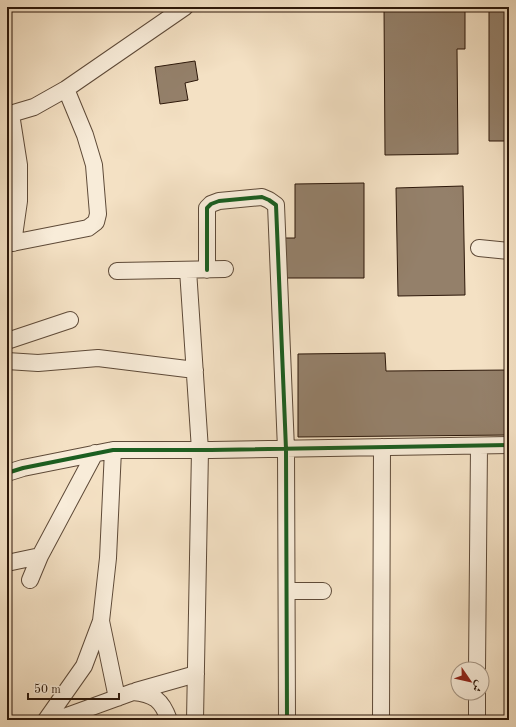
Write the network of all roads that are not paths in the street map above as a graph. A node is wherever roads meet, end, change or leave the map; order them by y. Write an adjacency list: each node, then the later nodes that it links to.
1 (185, 7): 2 (street)
2 (66, 90): 3 (street); 4 (street)
3 (9, 114): 4 (street)
4 (10, 243)
5 (479, 248): 6 (street)
6 (509, 251)
7 (225, 269): 9 (street)
8 (188, 270): 9 (street); 10 (street); 14 (street)
9 (207, 270): 18 (street)
10 (117, 271)
11 (70, 320): 12 (street)
12 (7, 341)
13 (7, 361): 14 (street)
14 (195, 370): 20 (street)
15 (509, 445): 16 (street)
16 (479, 446): 17 (street); 29 (street)
17 (382, 447): 18 (street); 39 (street)
18 (286, 449): 20 (street); 26 (street)
19 (114, 450): 20 (street); 21 (street); 28 (street)
20 (200, 450): 30 (street)
21 (95, 453): 22 (street); 23 (street)
22 (7, 473)
23 (40, 556): 24 (street); 25 (street)
24 (7, 563)
25 (30, 580)
26 (287, 591): 27 (street); 38 (street)
27 (323, 591)
28 (102, 620): 32 (street); 34 (street)
29 (477, 661)
30 (196, 674): 31 (street); 37 (street)
31 (133, 692): 32 (street); 36 (street)
32 (117, 698): 35 (street)
33 (477, 701): 40 (street)
34 (46, 720)
35 (56, 720)
36 (169, 720)
37 (195, 720)
38 (287, 720)
39 (381, 720)
40 (477, 720)

